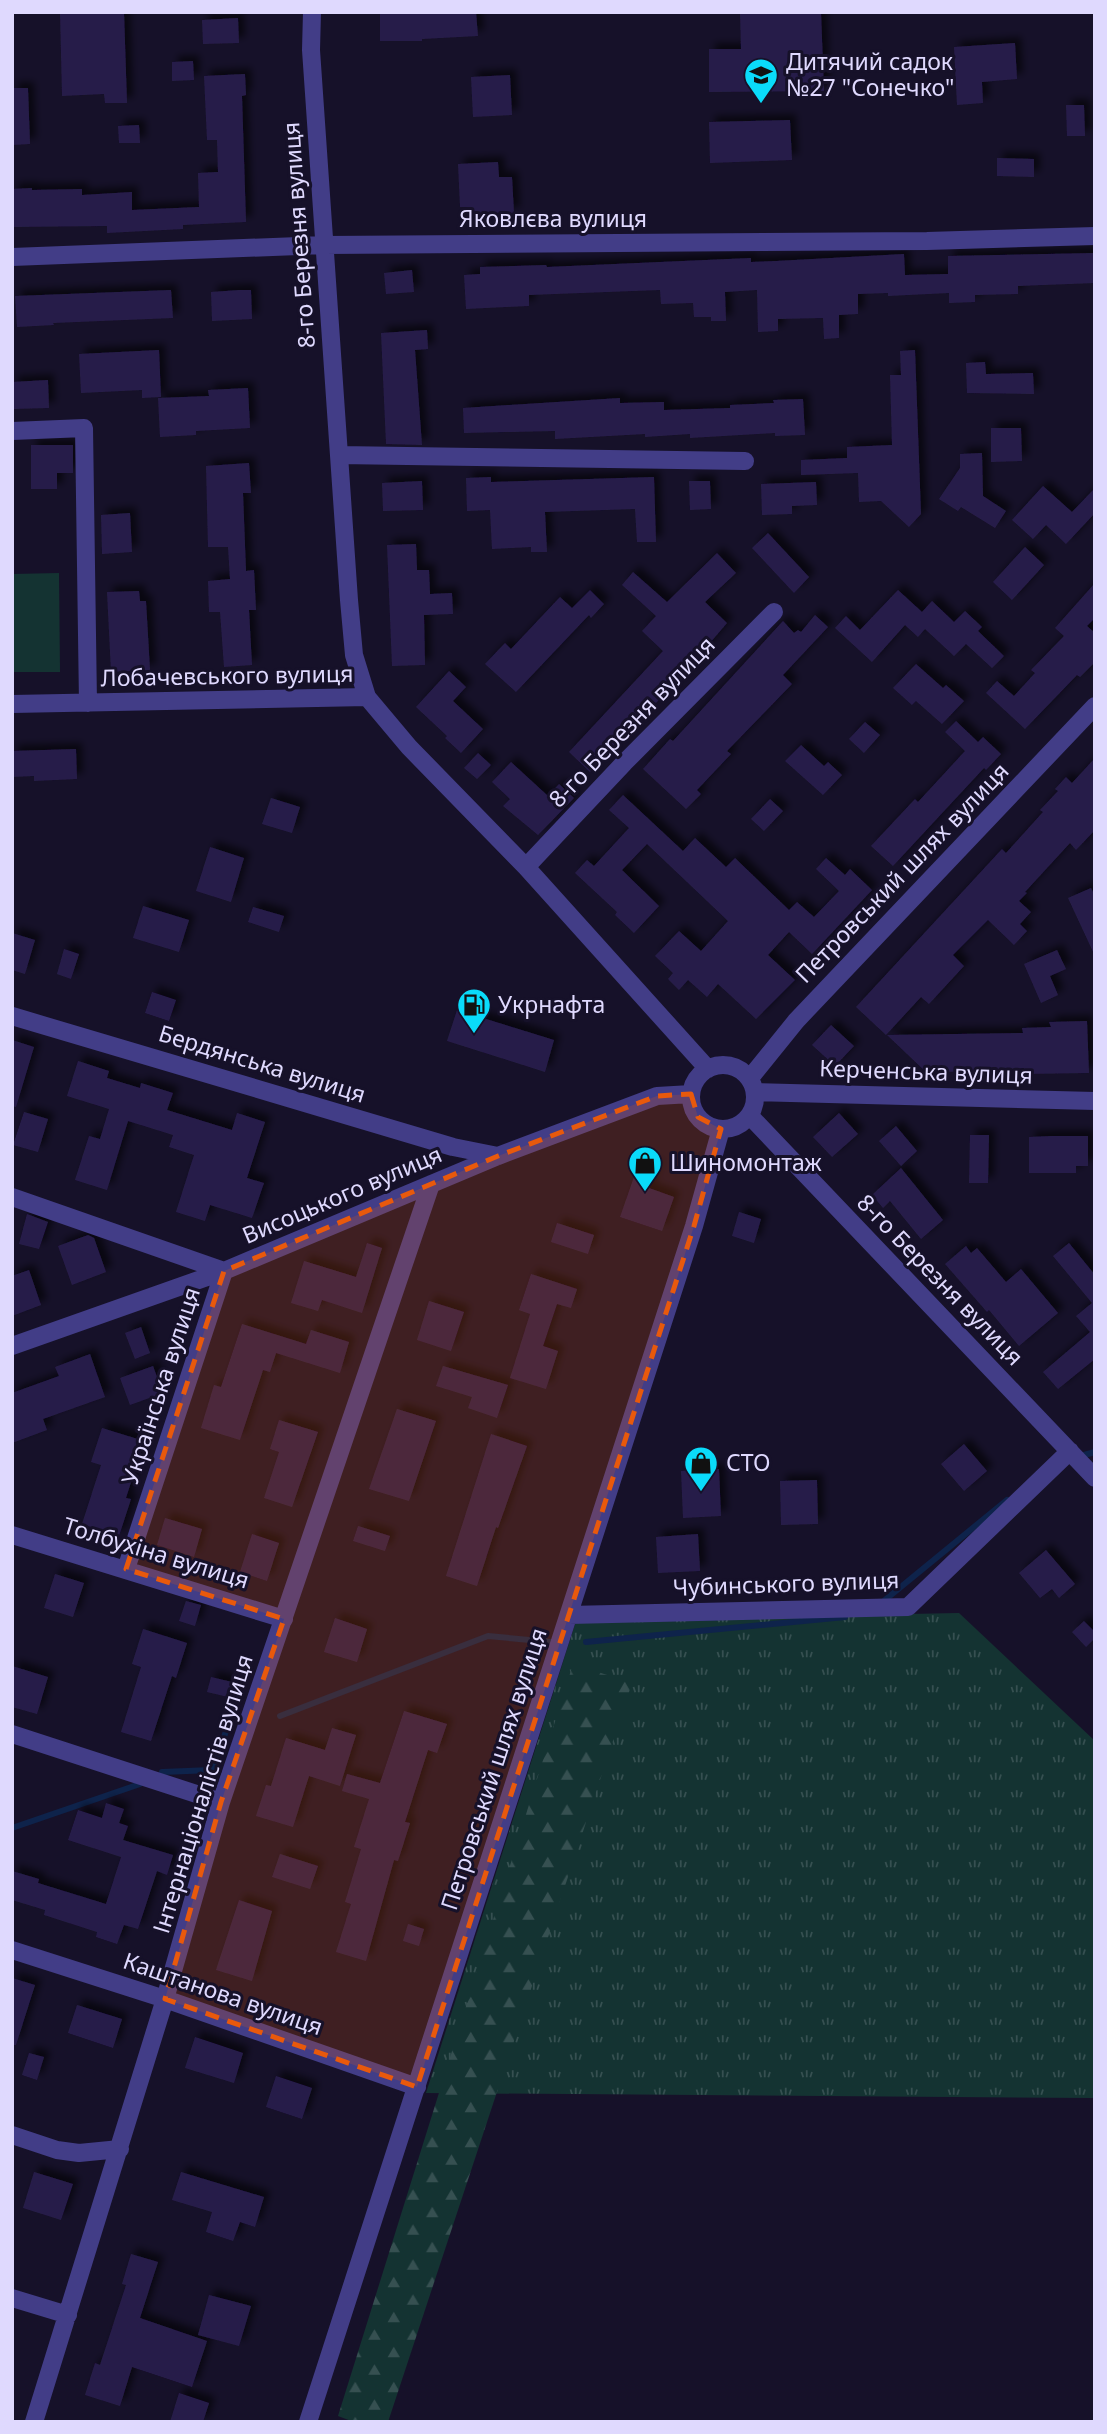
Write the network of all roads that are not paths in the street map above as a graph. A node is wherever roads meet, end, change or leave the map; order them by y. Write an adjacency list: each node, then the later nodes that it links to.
1 (312, 12): 3 (street, 8-го Березня вулиця)
2 (1095, 236): 3 (street, Яковлєва вулиця)
3 (324, 245): 4 (street, Яковлєва вулиця); 6 (street, 8-го Березня вулиця)
4 (12, 257)
5 (12, 431): 10 (street, Лобачевського вулиця)
6 (339, 455): 7 (street); 9 (street, 8-го Березня вулиця)
7 (745, 461)
8 (774, 612): 13 (street, 8-го Березня вулиця)
9 (367, 697): 10 (street, Лобачевського вулиця); 13 (street, 8-го Березня вулиця)
10 (88, 703): 11 (street, Лобачевського вулиця)
11 (12, 704)
12 (1095, 706): 16 (street, Петровський шлях вулиця)
13 (526, 867): 15 (street, 8-го Березня вулиця)
14 (12, 1016): 21 (street, Бердянська вулиця)
15 (708, 1069): 16 (street); 17 (street)
16 (753, 1085): 18 (street, Керченська вулиця); 19 (street, Петровський шлях вулиця)
17 (691, 1094): 20 (street); 21 (street, Висоцького вулиця)
18 (1095, 1101)
19 (750, 1116): 20 (street); 26 (street, 8-го Березня вулиця)
20 (721, 1129): 30 (street, Петровський шлях вулиця)
21 (498, 1156): 22 (street, Висоцького вулиця)
22 (431, 1184): 24 (street, Висоцького вулиця); 31 (street, Інтернаціоналістів вулиця)
23 (12, 1197): 24 (street, Українська вулиця)
24 (224, 1271): 25 (street, Висоцького вулиця); 29 (street, Українська вулиця)
25 (12, 1346)
26 (1070, 1451): 27 (street, 8-го Березня вулиця); 30 (street, Чубинського вулиця)
27 (1095, 1478)
28 (12, 1535): 29 (street, Толбухіна вулиця)
29 (127, 1569): 31 (street, Толбухіна вулиця)
30 (569, 1615): 36 (street, Петровський шлях вулиця)
31 (284, 1619): 33 (street, Інтернаціоналістів вулиця)
32 (12, 1734): 33 (street)
33 (221, 1802): 35 (street, Інтернаціоналістів вулиця)
34 (12, 1950): 35 (street, Каштанова вулиця)
35 (165, 1999): 36 (street, Каштанова вулиця); 38 (street, Інтернаціоналістів вулиця)
36 (417, 2087): 42 (street, Петровський шлях вулиця)
37 (12, 2135): 38 (street)
38 (120, 2149): 40 (street, Інтернаціоналістів вулиця)
39 (12, 2298): 40 (street)
40 (68, 2315): 41 (street, Інтернаціоналістів вулиця)
41 (34, 2422)
42 (308, 2422)

